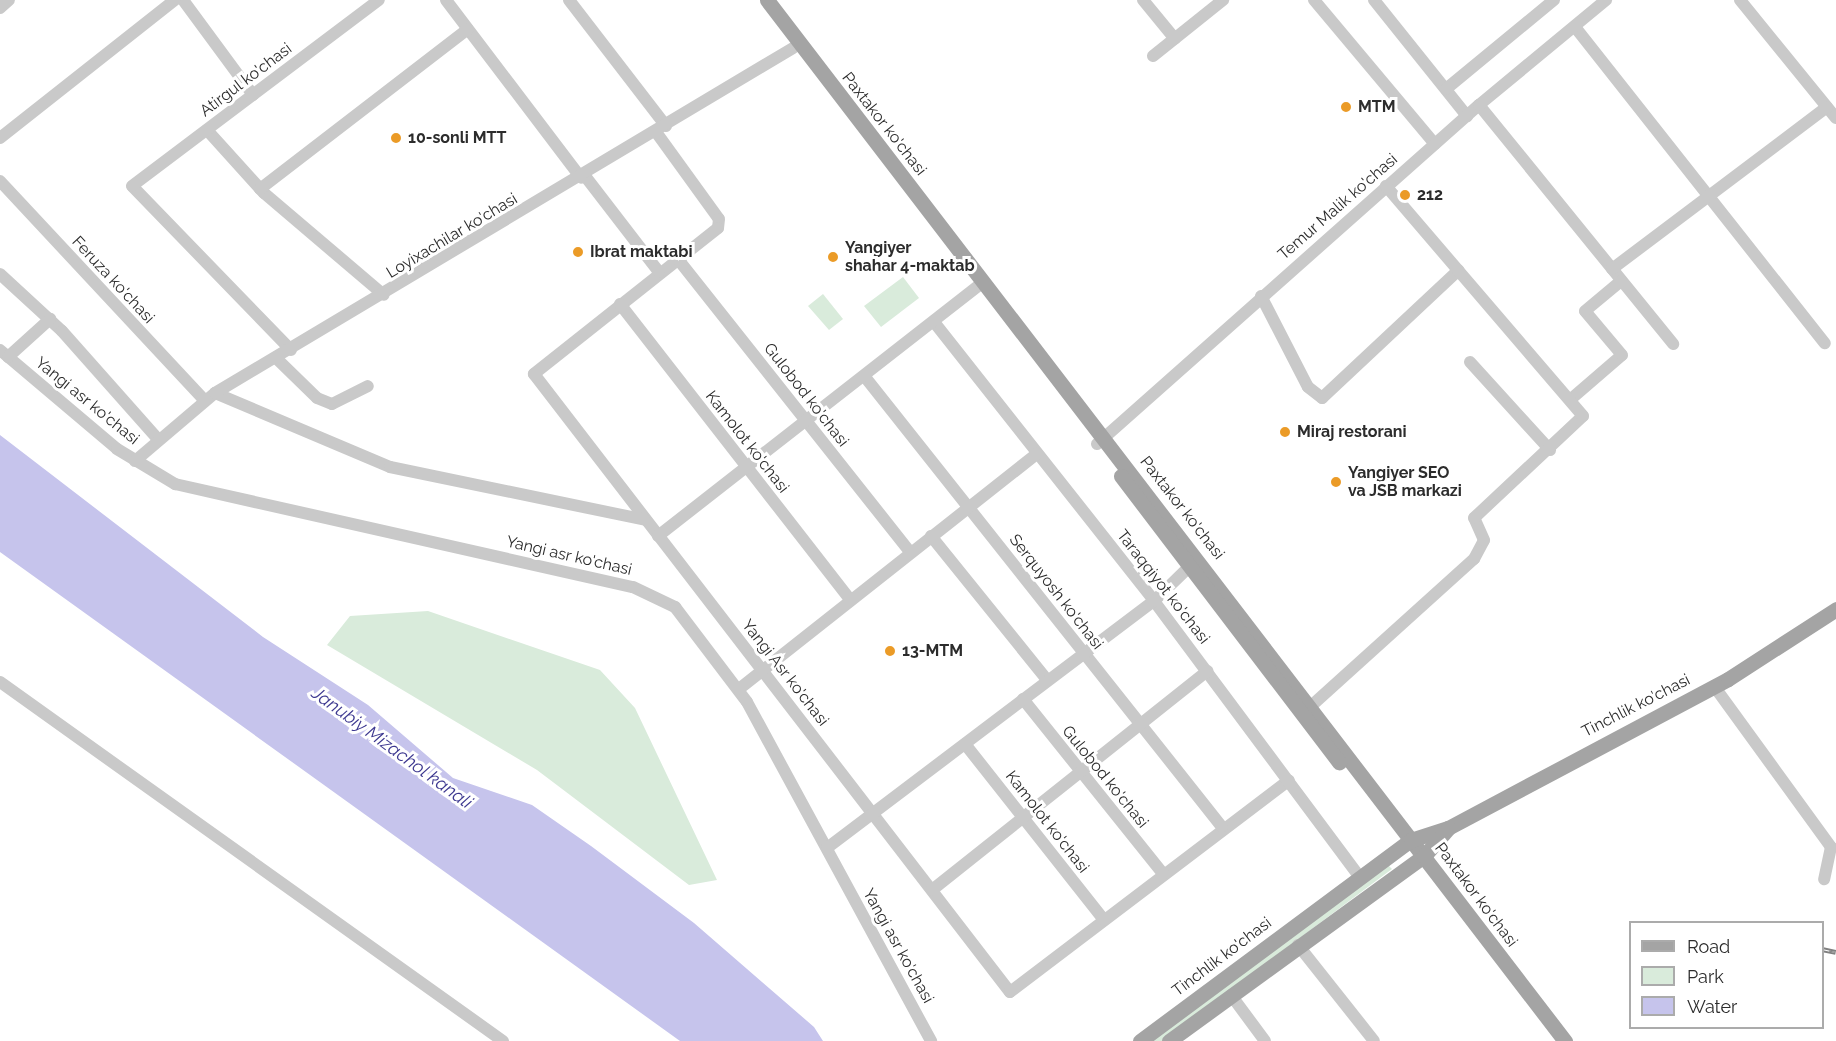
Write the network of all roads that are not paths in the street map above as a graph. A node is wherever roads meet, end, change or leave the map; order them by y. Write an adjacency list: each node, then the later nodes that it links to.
1 (9, 0): 16 (street)
2 (175, 0): 30 (street)
3 (183, 0): 23 (street)
4 (379, 0): 23 (street, Atirgul ko'chasi)
5 (446, 0): 18 (street)
6 (569, 0): 28 (street)
7 (756, 0): 20 (main road, Paxtakor ko'chasi)
8 (766, 0): 61 (main road, Paxtakor ko'chasi)
9 (1143, 0): 19 (street)
10 (1223, 0): 19 (street)
11 (1314, 0): 31 (street)
12 (1374, 0): 22 (street)
13 (1554, 0): 22 (street)
14 (1606, 0): 17 (street, Temur Malik ko'chasi)
15 (1740, 0): 25 (street)
16 (0, 8)
17 (1575, 27): 24 (street, Temur Malik ko'chasi); 36 (street)
18 (468, 29): 32 (street); 35 (street)
19 (1175, 39): 21 (street)
20 (793, 48): 28 (street, Loyixachilar ko'chasi); 43 (main road, Paxtakor ko'chasi)
21 (1153, 57)
22 (1446, 89): 26 (street)
23 (253, 95): 29 (street, Atirgul ko'chasi)
24 (1479, 105): 26 (street, Temur Malik ko'chasi); 38 (street)
25 (1827, 107): 27 (street); 36 (street)
26 (1467, 116): 31 (street, Temur Malik ko'chasi)
27 (1836, 118)
28 (661, 129): 32 (street, Loyixachilar ko'chasi); 37 (street)
29 (207, 130): 35 (street); 51 (street, Atirgul ko'chasi)
30 (0, 138)
31 (1435, 144): 34 (street, Temur Malik ko'chasi)
32 (583, 177): 40 (street); 44 (street, Loyixachilar ko'chasi)
33 (0, 181): 57 (street, Feruza ko'chasi)
34 (1386, 186): 39 (street); 45 (street, Temur Malik ko'chasi)
35 (260, 189): 44 (street)
36 (1706, 198): 38 (street); 49 (street)
37 (677, 258): 40 (street); 59 (street, Gulobod ko'chasi)
38 (1612, 269): 42 (street)
39 (1459, 270): 45 (street); 58 (street)
40 (659, 272): 46 (street)
41 (0, 274): 47 (street)
42 (1621, 281): 50 (street); 58 (street)
43 (977, 287): 48 (street); 61 (main road, Paxtakor ko'chasi)
44 (384, 295): 51 (street, Loyixachilar ko'chasi)
45 (1261, 296): 61 (street, Temur Malik ko'chasi)
46 (620, 304): 65 (street, Kamolot ko'chasi); 67 (street, Yangi Asr ko'chasi)
47 (50, 319): 52 (street); 60 (street)
48 (934, 322): 55 (street); 63 (street, Taraqqiyot ko'chasi)
49 (1826, 342)
50 (1673, 344)
51 (291, 350): 53 (street, Loyixachilar ko'chasi)
52 (4, 353): 64 (street, Yangi asr ko'chasi)
53 (276, 358): 56 (street); 57 (street, Loyixachilar ko'chasi)
54 (1470, 362): 62 (street)
55 (865, 377): 59 (street); 66 (street, Serquyosh ko'chasi)
56 (369, 386)
57 (210, 397): 60 (street, Loyixachilar ko'chasi); 67 (street)
58 (1571, 399): 62 (street)
59 (807, 423): 65 (street); 70 (street, Gulobod ko'chasi)
60 (157, 438): 64 (street, Loyixachilar ko'chasi)
61 (1100, 441): 71 (main road, Paxtakor ko'chasi); 83 (main road, Paxtakor ko'chasi)
62 (1550, 450): 83 (street)
63 (1036, 454): 66 (street); 73 (street, Taraqqiyot ko'chasi)
64 (135, 461): 81 (street, Yangi asr ko'chasi)
65 (747, 471): 68 (street); 72 (street, Kamolot ko'chasi)
66 (967, 507): 69 (street); 75 (street, Serquyosh ko'chasi)
67 (645, 520): 68 (street, Yangi Asr ko'chasi)
68 (658, 536): 76 (street, Yangi Asr ko'chasi)
69 (931, 536): 70 (street); 78 (street)
70 (910, 552): 72 (street)
71 (1189, 567): 73 (street); 92 (main road, Paxtakor ko'chasi)
72 (850, 599): 76 (street)
73 (1154, 602): 75 (street); 77 (street, Taraqqiyot ko'chasi)
74 (1835, 611): 80 (main road, Tinchlik ko'chasi)
75 (1083, 653): 78 (street); 84 (street, Serquyosh ko'chasi)
76 (761, 668): 81 (street); 88 (street, Yangi Asr ko'chasi)
77 (1207, 671): 84 (street); 87 (street, Taraqqiyot ko'chasi)
78 (1047, 680): 82 (street)
79 (0, 682): 102 (street)
80 (1714, 686): 91 (main road, Tinchlik ko'chasi); 97 (street)
81 (739, 689): 93 (street, Yangi asr ko'chasi)
82 (1023, 699): 85 (street); 86 (street, Gulobod ko'chasi)
83 (1310, 707): 92 (main road, Paxtakor ko'chasi)
84 (1139, 725): 86 (street); 90 (street, Serquyosh ko'chasi)
85 (964, 744): 88 (street); 89 (street, Kamolot ko'chasi)
86 (1079, 774): 89 (street); 95 (street, Gulobod ko'chasi)
87 (1289, 780): 90 (street); 96 (street, Taraqqiyot ko'chasi)
88 (873, 815): 93 (street); 98 (street, Yangi Asr ko'chasi)
89 (1023, 819): 98 (street); 99 (street, Kamolot ko'chasi)
90 (1222, 828): 95 (street)
91 (1448, 828): 92 (main road, Tinchlik ko'chasi); 94 (main road, Tinchlik ko'chasi)
92 (1407, 843): 94 (main road, Paxtakor ko'chasi); 96 (main road, Tinchlik ko'chasi)
93 (826, 848): 103 (street, Yangi asr ko'chasi)
94 (1420, 859): 100 (main road, Tinchlik ko'chasi); 108 (main road, Paxtakor ko'chasi); 109 (main road, Paxtakor ko'chasi)
95 (1163, 874): 99 (street)
96 (1360, 877): 104 (main road, Tinchlik ko'chasi)
97 (1824, 879)
98 (932, 890): 99 (street, Yangi Asr ko'chasi)
99 (1104, 920)
100 (1298, 945): 101 (main road, Tinchlik ko'chasi); 107 (street)
101 (1231, 995): 105 (main road, Tinchlik ko'chasi); 106 (street)
102 (503, 1041)
103 (932, 1041)
104 (1140, 1041)
105 (1170, 1041)
106 (1265, 1041)
107 (1374, 1041)
108 (1553, 1041)
109 (1565, 1041)

